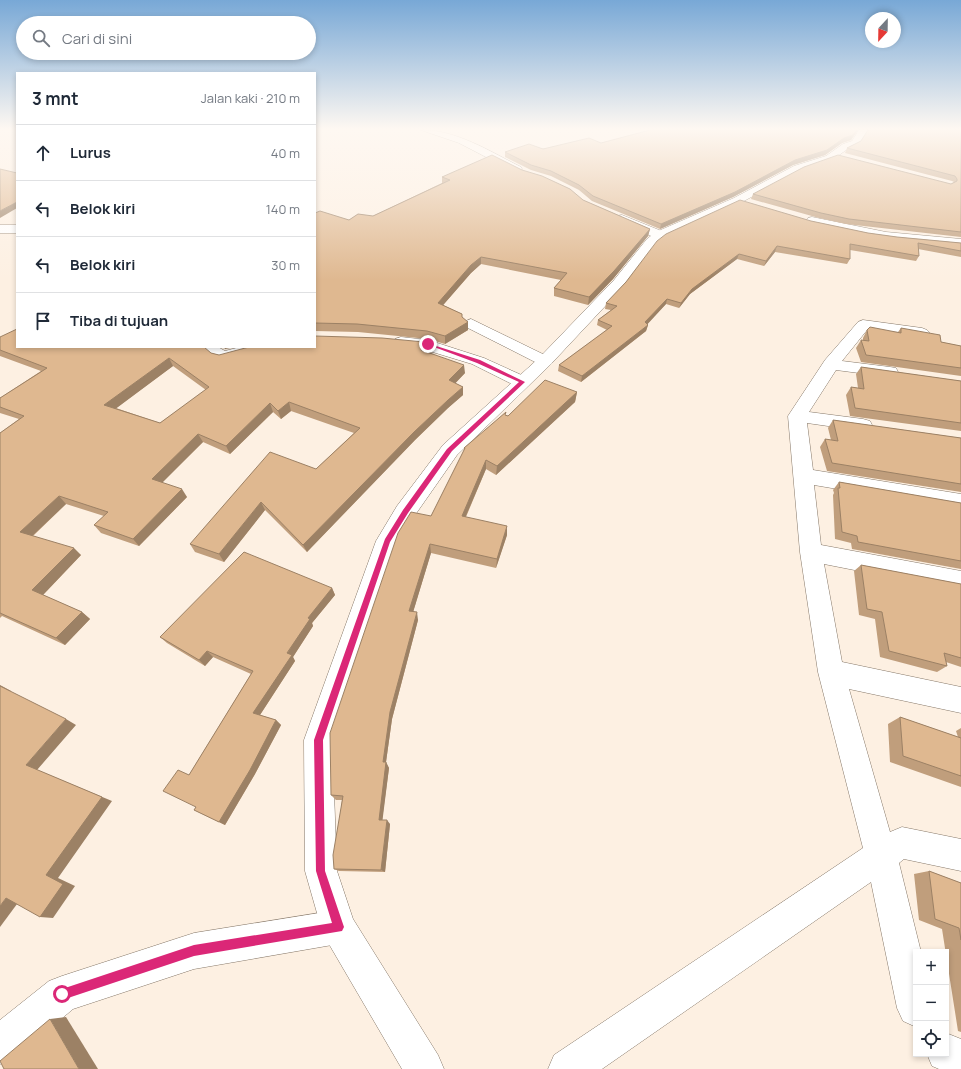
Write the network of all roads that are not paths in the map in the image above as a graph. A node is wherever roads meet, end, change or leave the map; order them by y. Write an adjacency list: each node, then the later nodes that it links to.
1 (780, 180): 6 (street)
2 (609, 214): 6 (street)
3 (804, 219): 7 (street)
4 (0, 229): 5 (street)
5 (16, 229)
6 (660, 235): 13 (street)
7 (961, 243)
8 (471, 324): 13 (street)
9 (922, 333): 14 (street)
10 (389, 341): 16 (street)
11 (210, 348): 12 (street)
12 (254, 348)
13 (545, 361): 16 (street)
14 (832, 364): 15 (street); 17 (street)
15 (908, 375)
16 (522, 382): 27 (street)
17 (797, 416): 18 (street); 19 (street)
18 (883, 428)
19 (804, 476): 20 (street); 21 (street)
20 (961, 502)
21 (812, 552): 22 (street); 23 (street)
22 (961, 581)
23 (831, 672): 24 (street); 25 (street)
24 (961, 700)
25 (881, 855): 26 (street); 28 (street); 33 (street)
26 (961, 855)
27 (338, 927): 29 (street); 32 (street)
28 (913, 995)
29 (0, 1045)
30 (949, 1053): 31 (street)
31 (961, 1059)
32 (424, 1069)
33 (568, 1069)

